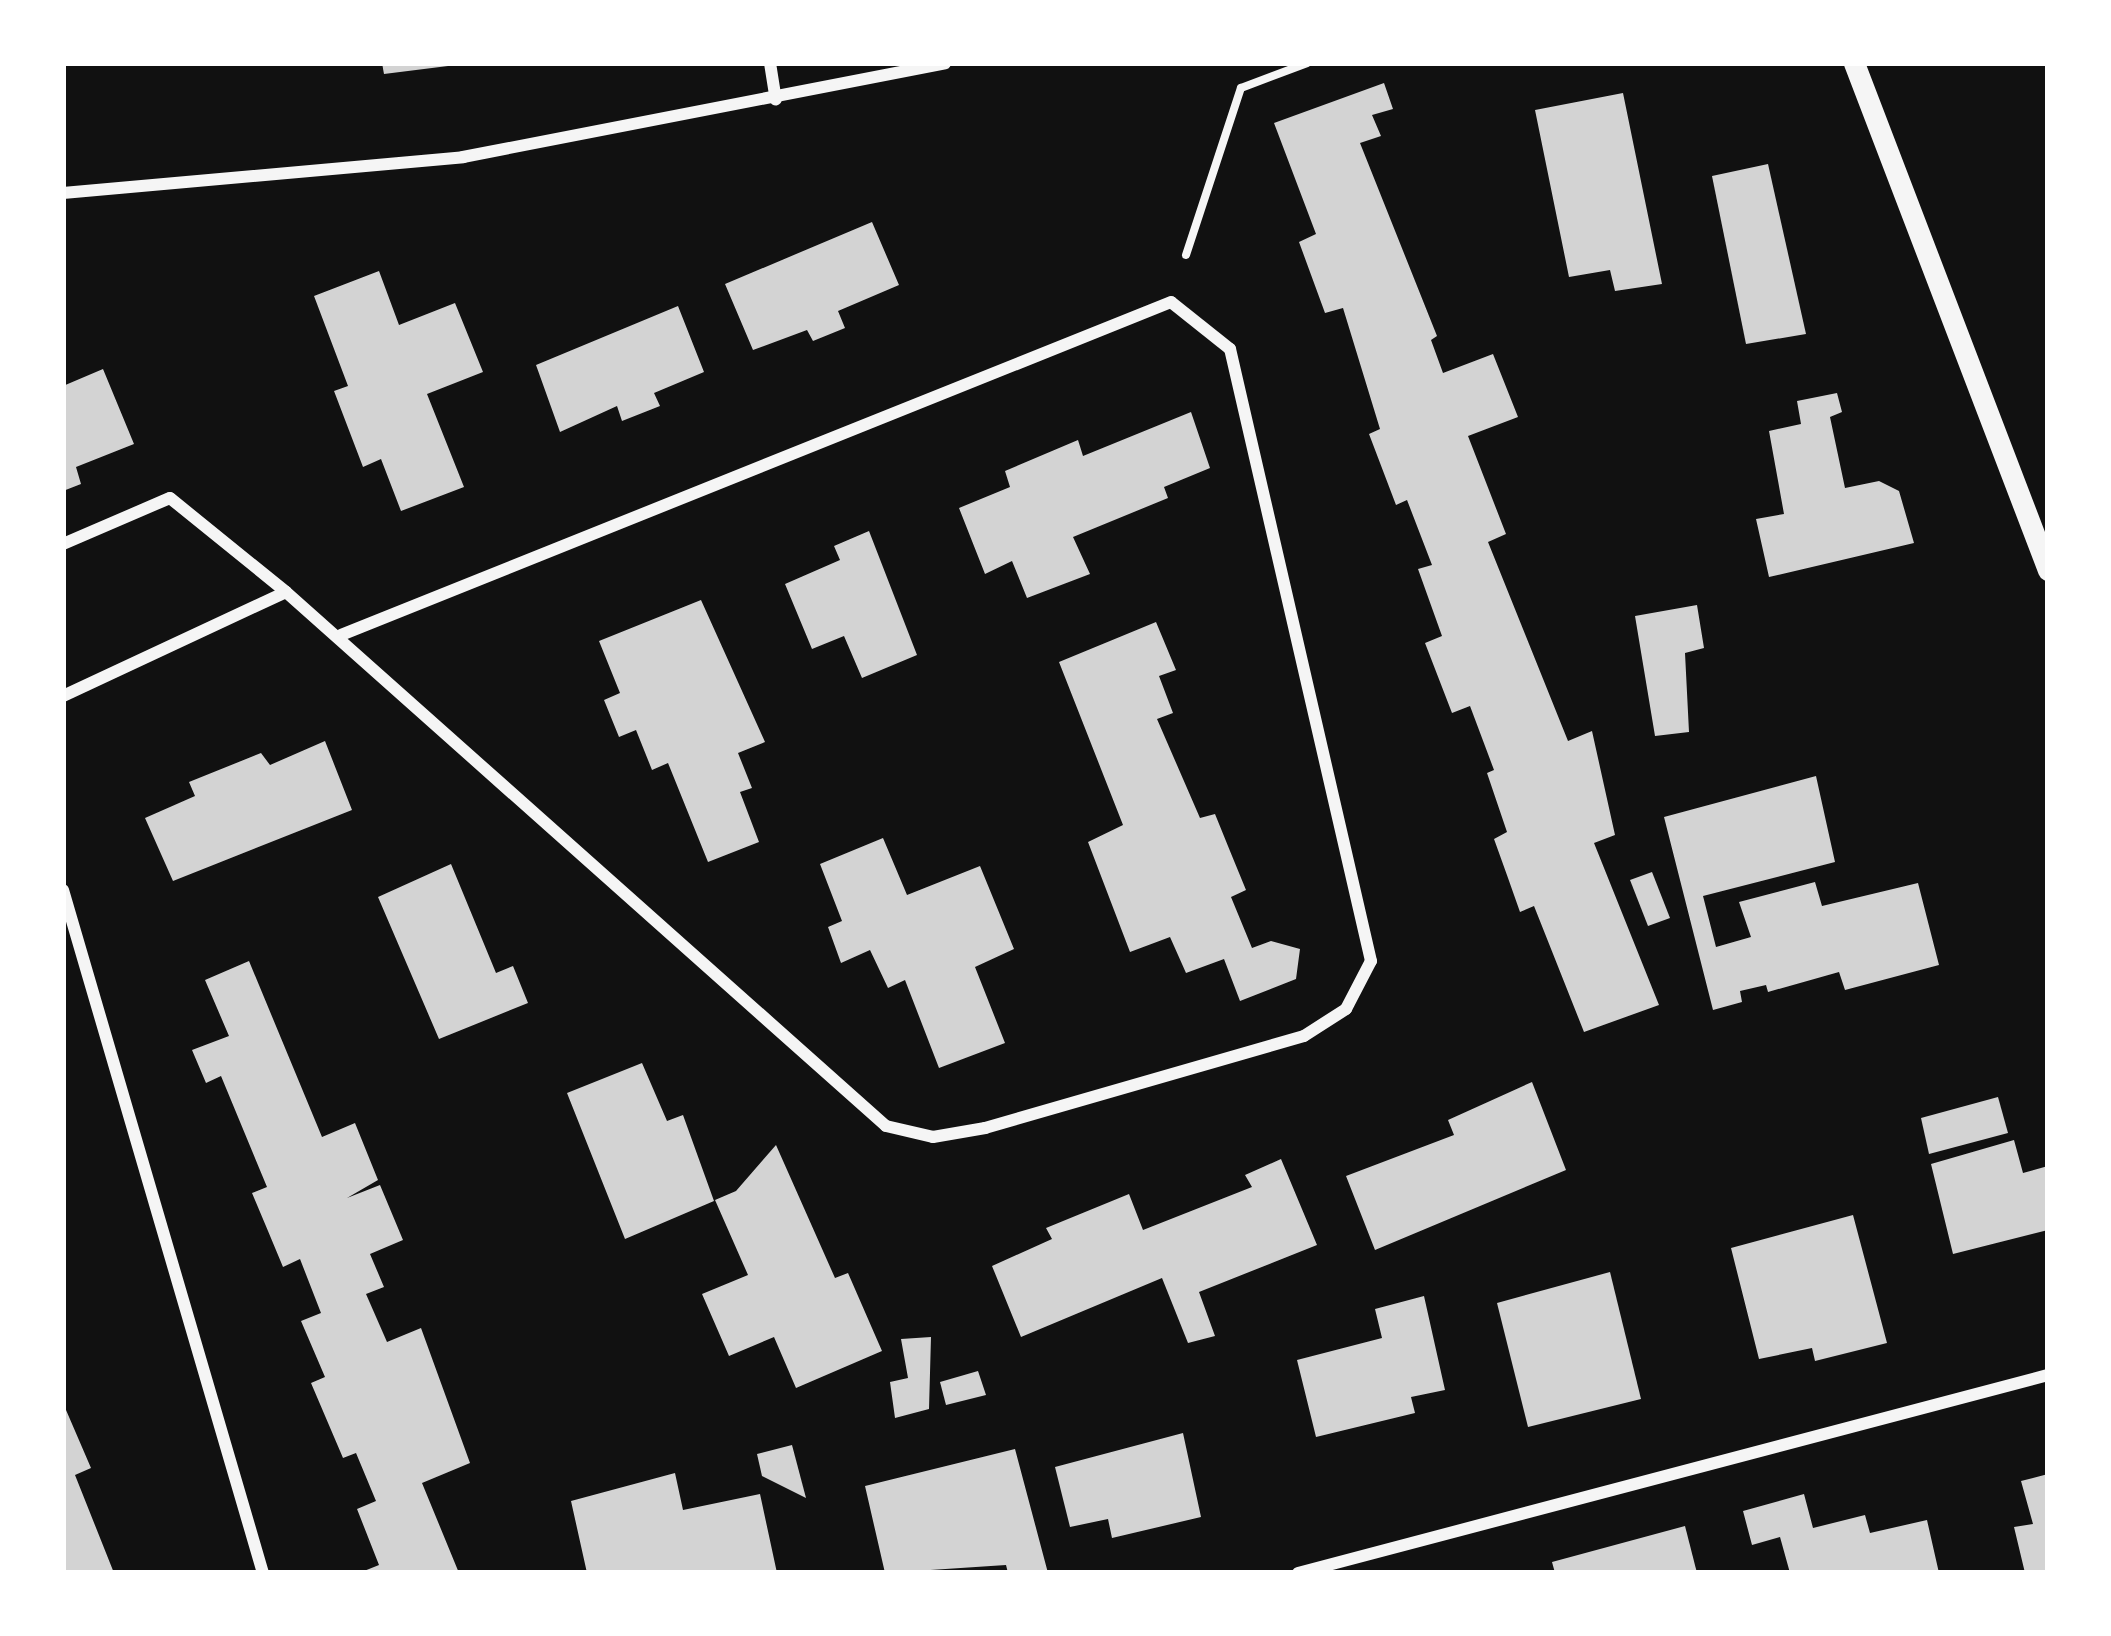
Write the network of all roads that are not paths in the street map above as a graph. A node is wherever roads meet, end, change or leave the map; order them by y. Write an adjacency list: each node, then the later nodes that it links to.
1 (770, 63): 4 (street)
2 (946, 63): 4 (street)
3 (1854, 63): 7 (street)
4 (776, 100): 5 (street)
5 (63, 193)
6 (63, 544): 8 (street)
7 (2048, 571)
8 (286, 592): 9 (street); 10 (street)
9 (341, 634): 9 (street)
10 (63, 696)
11 (63, 890): 13 (street)
12 (2048, 1375): 14 (street)
13 (263, 1573)
14 (1298, 1573)

